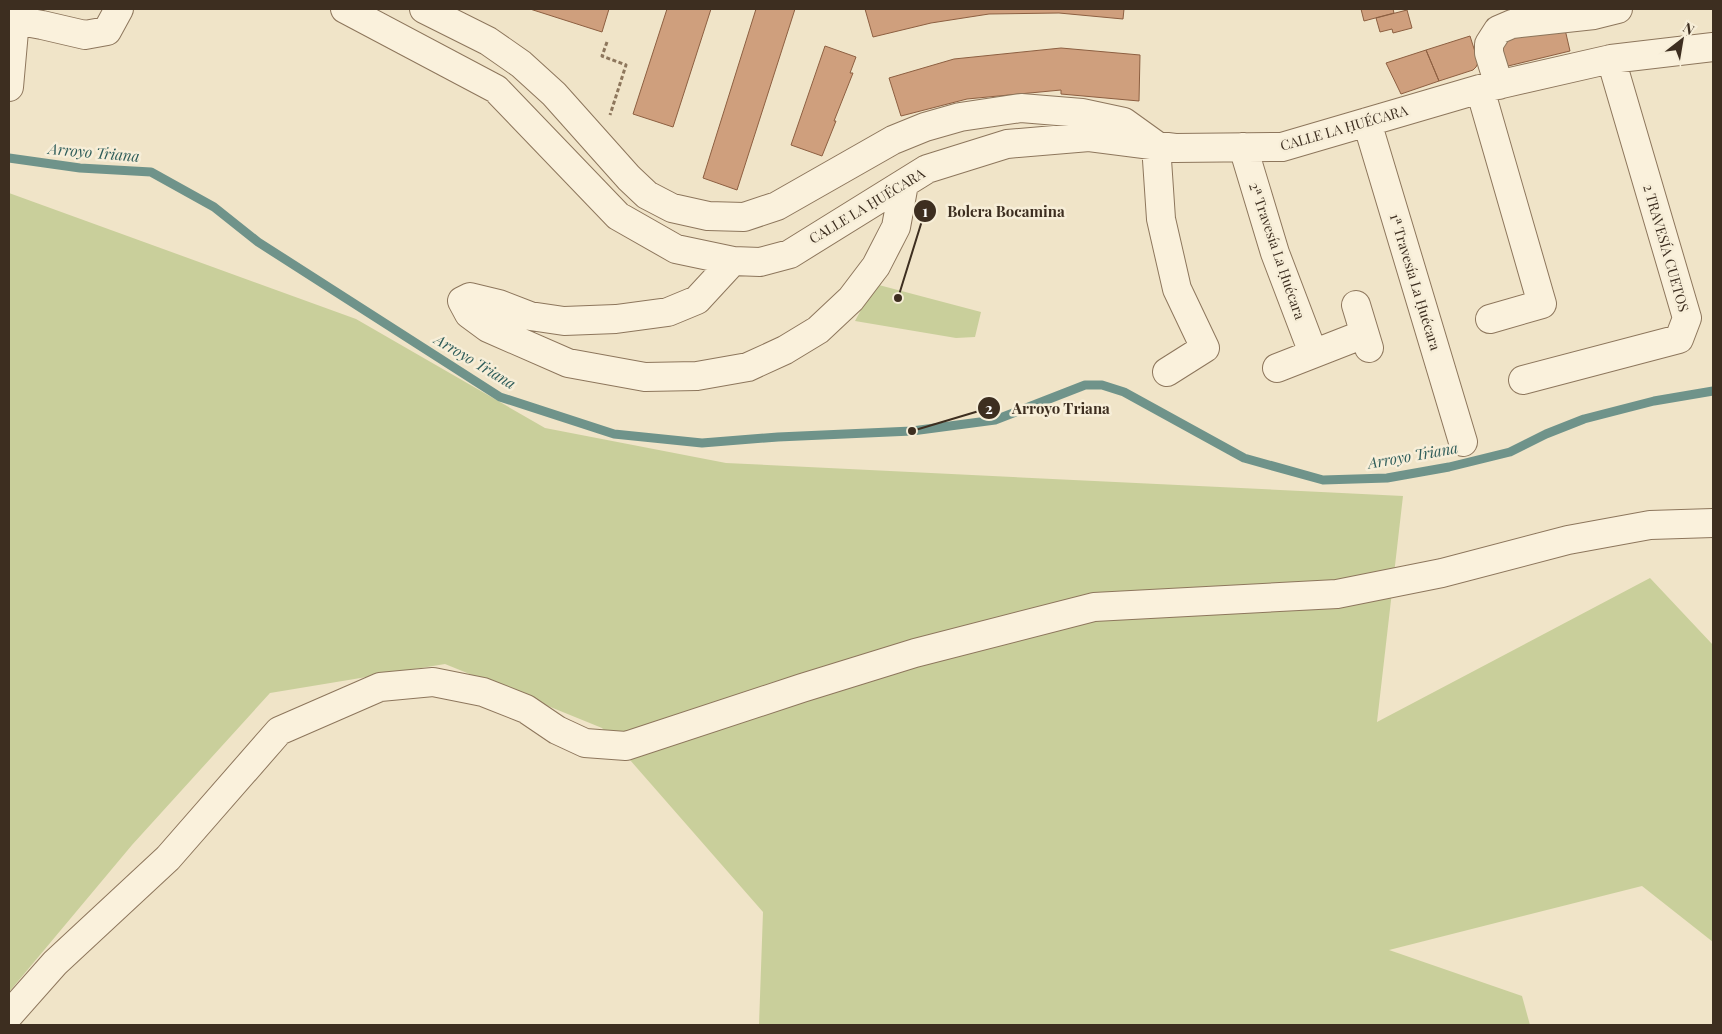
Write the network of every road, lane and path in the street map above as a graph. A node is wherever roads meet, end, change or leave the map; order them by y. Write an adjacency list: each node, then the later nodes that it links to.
1 (119, 9): 5 (street)
2 (345, 9): 16 (street, CALLE LA ḤUÉCARA)
3 (424, 9): 13 (street)
4 (1618, 9): 10 (street)
5 (13, 16): 9 (street)
6 (607, 42): 12 (path)
7 (1713, 47): 8 (street, CALLE LA ḤUÉCARA)
8 (1611, 59): 10 (street, CALLE LA ḤUÉCARA); 22 (street, 2 TRAVESÍA CUETOS)
9 (9, 87)
10 (1490, 87): 11 (street, CALLE LA ḤUÉCARA); 18 (street)
11 (1367, 122): 14 (street, CALLE LA ḤUÉCARA); 23 (street, 1ª Travesía La Ḥuécara)
12 (607, 123)
13 (1156, 145): 14 (street, CALLE LA ḤUÉCARA); 15 (street, CALLE LA ḤUÉCARA); 21 (street)
14 (1243, 147): 19 (street, 2ª Travesía La Ḥuécara)
15 (904, 184): 16 (street, CALLE LA ḤUÉCARA); 16 (street)
16 (733, 261)
17 (1356, 305): 19 (street)
18 (1490, 319)
19 (1313, 353): 20 (street)
20 (1277, 368)
21 (1167, 372)
22 (1523, 380)
23 (1463, 442)
24 (1713, 523): 25 (street)
25 (9, 1016)

